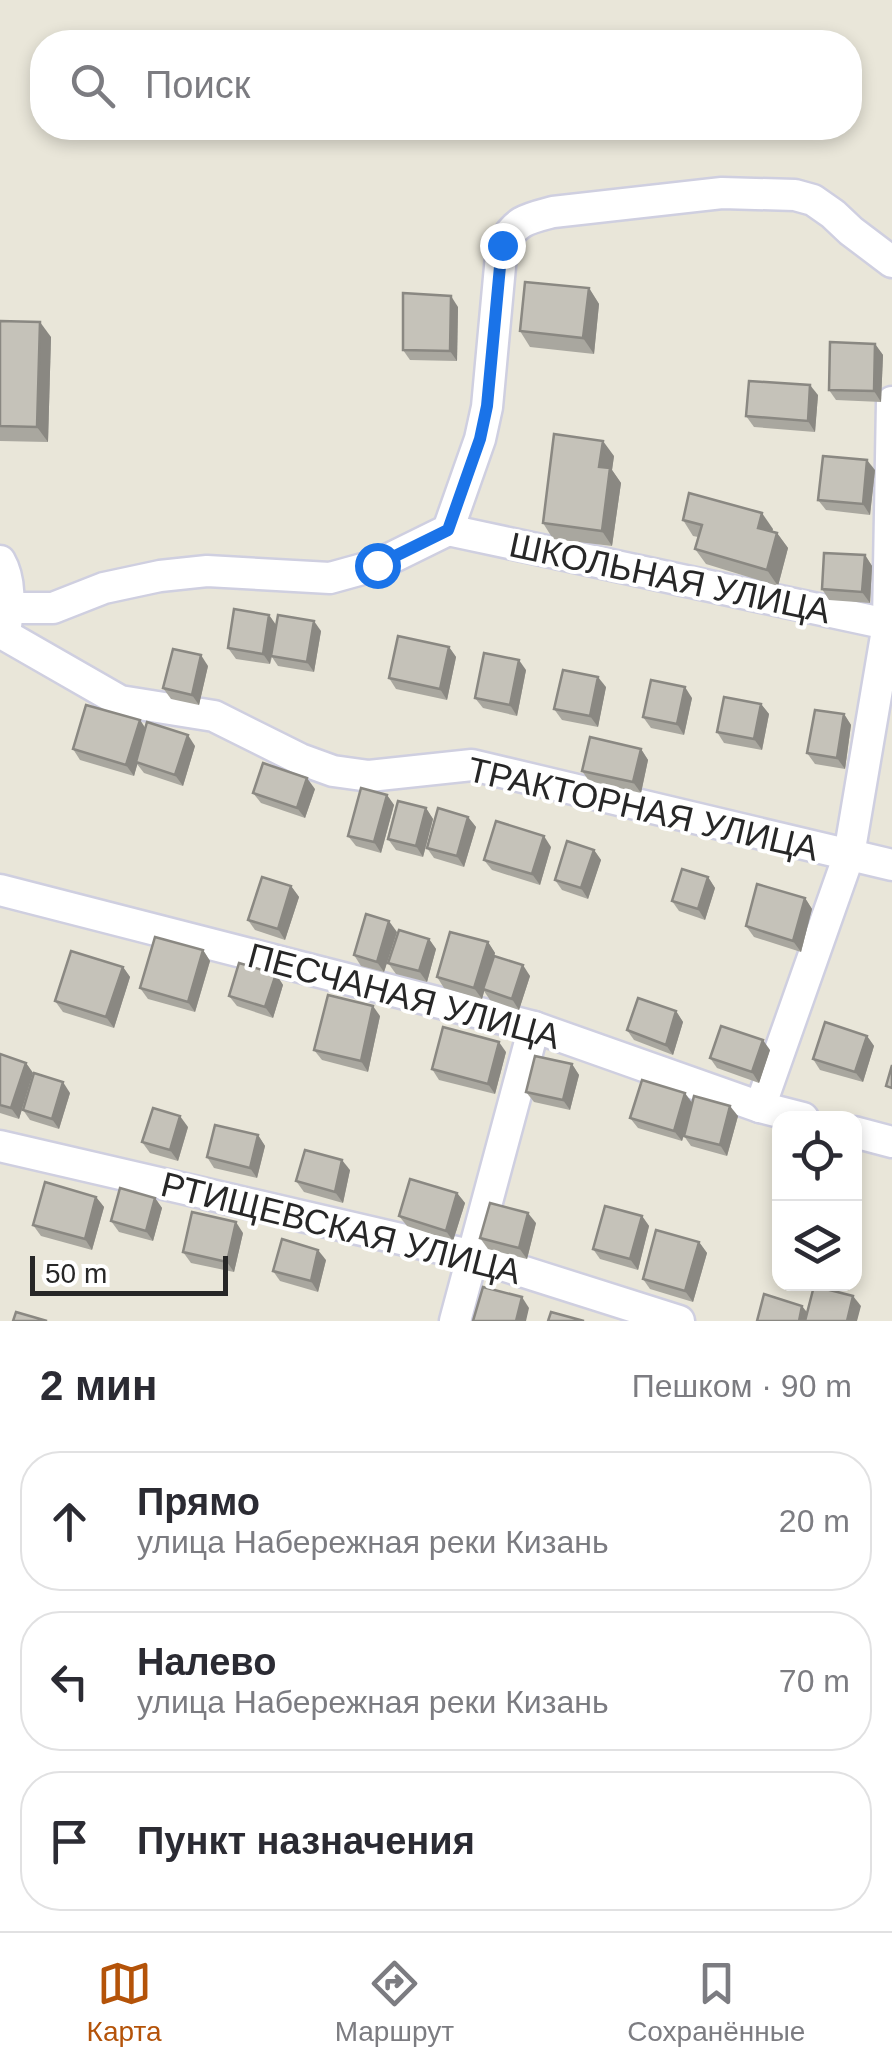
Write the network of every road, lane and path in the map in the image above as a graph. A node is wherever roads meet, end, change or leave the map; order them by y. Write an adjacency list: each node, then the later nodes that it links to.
1 (892, 262): 3 (street)
2 (892, 402): 5 (street)
3 (448, 530): 5 (street, ШКОЛЬНАЯ УЛИЦА); 6 (street)
4 (0, 561): 6 (street)
5 (890, 625): 7 (street)
6 (4, 630): 7 (street, ТРАКТОРНАЯ УЛИЦА)
7 (850, 855): 8 (street, ТРАКТОРНАЯ УЛИЦА); 11 (street)
8 (892, 865)
9 (0, 890): 10 (street, ПЕСЧАНАЯ УЛИЦА)
10 (534, 1027): 11 (street, ПЕСЧАНАЯ УЛИЦА); 16 (street)
11 (760, 1107): 12 (street, ПЕСЧАНАЯ УЛИЦА)
12 (776, 1111)
13 (862, 1134): 14 (street)
14 (892, 1142)
15 (0, 1146): 16 (street, РТИЩЕВСКАЯ УЛИЦА)
16 (474, 1256): 17 (street); 18 (street, РТИЩЕВСКАЯ УЛИЦА)
17 (455, 1321)
18 (679, 1321)

